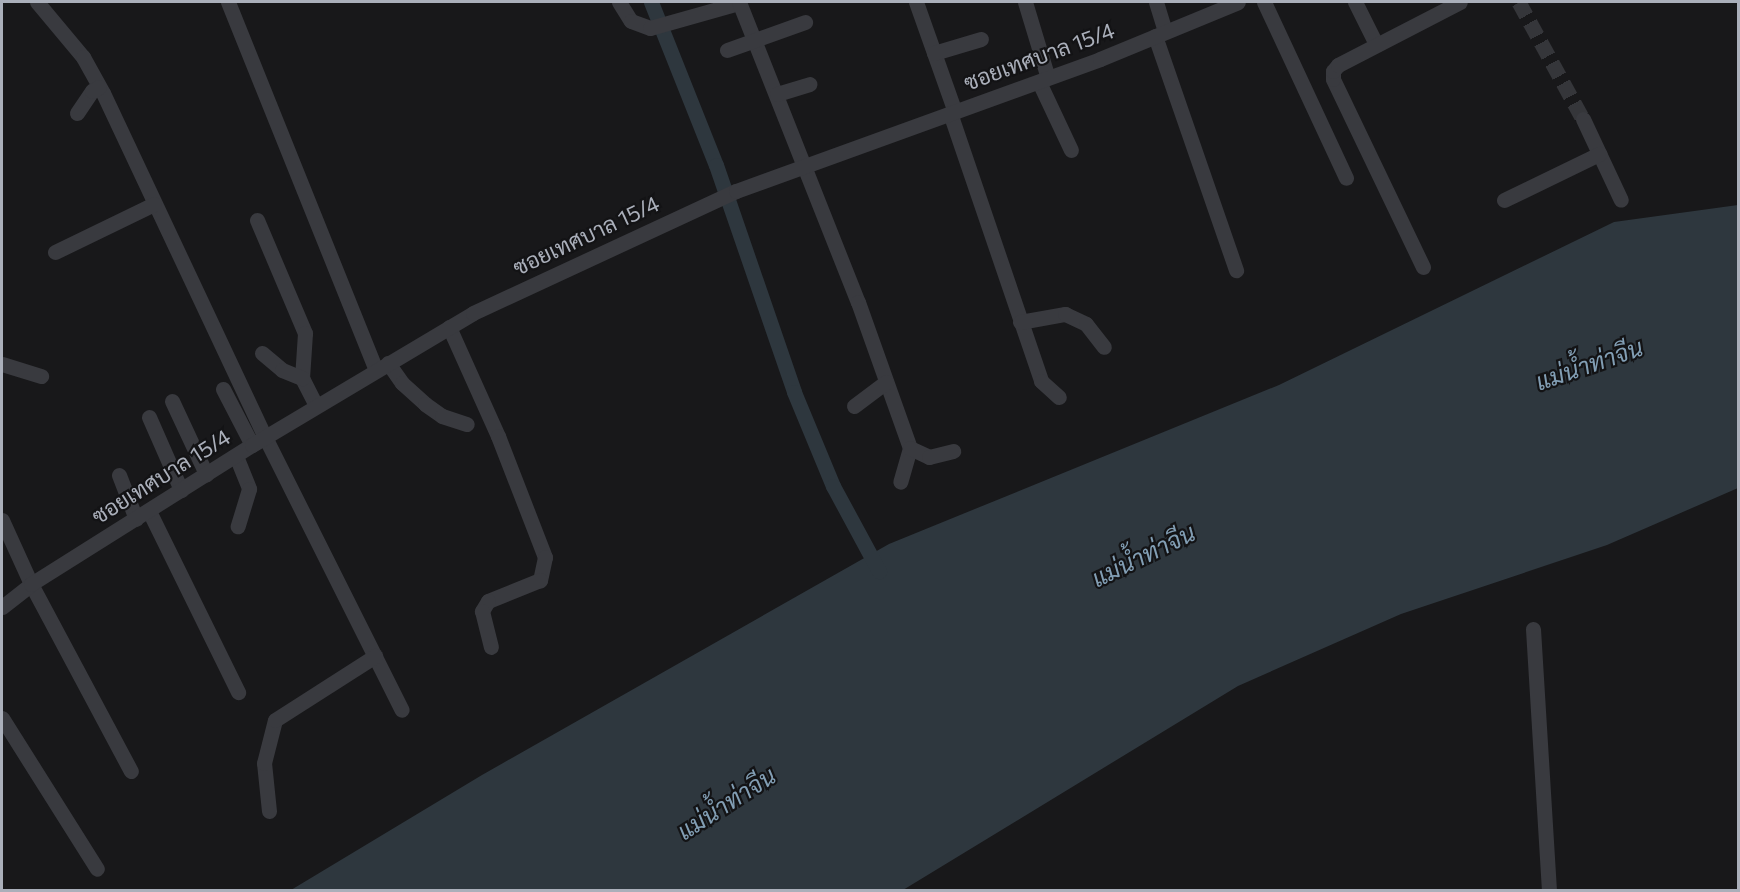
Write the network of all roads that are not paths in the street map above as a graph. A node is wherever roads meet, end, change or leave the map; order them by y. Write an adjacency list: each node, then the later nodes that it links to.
1 (37, 2): 21 (street)
2 (228, 2): 42 (street)
3 (619, 2): 4 (street)
4 (739, 2): 15 (street)
5 (916, 2): 18 (street)
6 (1025, 2): 19 (street)
7 (1156, 2): 13 (street)
8 (1238, 2): 13 (street, ซอยเทศบาล 15/4)
9 (1264, 2): 29 (street)
10 (1355, 2): 16 (street)
11 (1460, 2): 16 (street)
12 (805, 22): 15 (street)
13 (1160, 34): 19 (street, ซอยเทศบาล 15/4); 36 (street)
14 (981, 39): 18 (street)
15 (755, 41): 17 (street); 22 (street)
16 (1376, 45): 35 (street)
17 (727, 50)
18 (934, 53): 23 (street)
19 (1044, 80): 23 (street, ซอยเทศบาล 15/4); 26 (street)
20 (809, 84): 22 (street)
21 (99, 87): 24 (street); 32 (street)
22 (777, 94): 28 (street)
23 (953, 112): 28 (street, ซอยเทศบาล 15/4); 37 (street)
24 (77, 113)
25 (1583, 119): 27 (street)
26 (1071, 150)
27 (1599, 154): 30 (street); 31 (street)
28 (805, 167): 38 (street, ซอยเทศบาล 15/4); 45 (street)
29 (1346, 178)
30 (1504, 200)
31 (1620, 200)
32 (153, 204): 34 (street); 53 (street)
33 (257, 220): 44 (street)
34 (56, 252)
35 (1423, 267)
36 (1236, 270)
37 (1020, 322): 39 (street); 47 (street)
38 (449, 327): 42 (street, ซอยเทศบาล 15/4); 68 (street)
39 (1104, 347)
40 (262, 353): 44 (street)
41 (2, 364): 43 (street)
42 (382, 366): 49 (street, ซอยเทศบาล 15/4); 52 (street)
43 (42, 376)
44 (302, 378): 49 (street)
45 (886, 382): 50 (street); 54 (street)
46 (223, 389): 53 (street)
47 (1059, 397)
48 (172, 401): 57 (street)
49 (316, 406): 53 (street, ซอยเทศบาล 15/4)
50 (854, 406)
51 (149, 417): 60 (street)
52 (467, 424)
53 (259, 441): 56 (street, ซอยเทศบาล 15/4); 69 (street)
54 (910, 447): 55 (street); 59 (street)
55 (953, 451)
56 (236, 456): 57 (street, ซอยเทศบาล 15/4); 63 (street)
57 (206, 474): 60 (street, ซอยเทศบาล 15/4)
58 (119, 475): 61 (street)
59 (900, 482)
60 (181, 490): 61 (street, ซอยเทศบาล 15/4)
61 (143, 515): 65 (street, ซอยเทศบาล 15/4); 70 (street)
62 (2, 520): 64 (street)
63 (238, 526)
64 (6, 541): 65 (street)
65 (31, 584): 66 (street, ซอยเทศบาล 15/4); 73 (street)
66 (2, 607)
67 (1533, 628): 76 (street)
68 (491, 647)
69 (375, 656): 71 (street); 74 (street)
70 (238, 692)
71 (402, 710)
72 (2, 718): 75 (street)
73 (131, 771)
74 (269, 811)
75 (98, 869)
76 (1549, 891)

